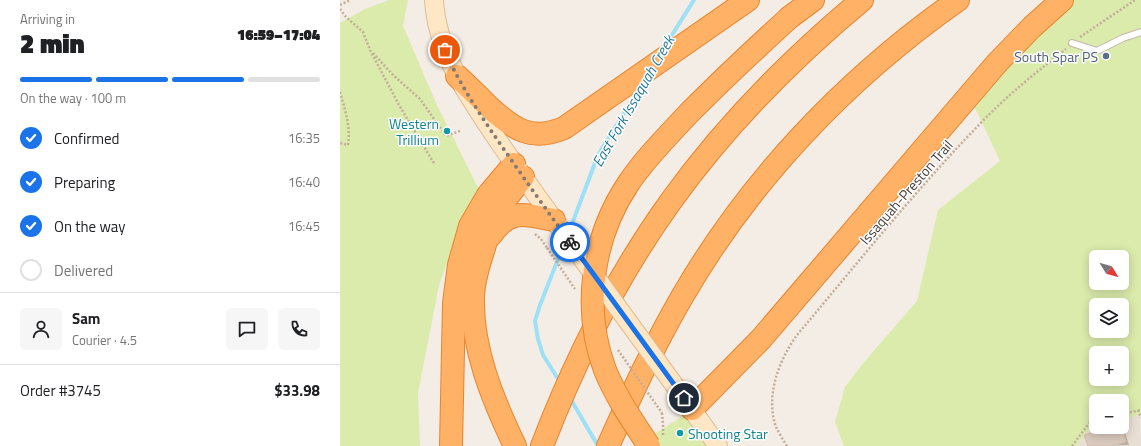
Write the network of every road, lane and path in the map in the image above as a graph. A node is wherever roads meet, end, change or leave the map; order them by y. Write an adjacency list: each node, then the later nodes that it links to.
1 (350, 0): 10 (path)
2 (434, 0): 15 (main road)
3 (748, 0): 15 (highway)
4 (812, 0): 31 (highway, bridge)
5 (862, 0): 33 (highway)
6 (958, 0): 34 (highway)
7 (1045, 0): 23 (highway)
8 (1062, 0): 23 (highway)
9 (1135, 0): 13 (path, Issaquah-Preston Trail)
10 (340, 4)
11 (340, 9): 14 (path)
12 (1141, 32): 13 (lane)
13 (1072, 43): 36 (path, Issaquah-Preston Trail)
14 (370, 50): 17 (path); 19 (path)
15 (457, 76): 20 (main road)
16 (340, 92): 18 (path)
17 (460, 131)
18 (340, 143)
19 (435, 165)
20 (518, 170): 21 (main road); 22 (highway); 32 (highway)
21 (549, 213): 22 (highway); 24 (main road, bridge)
22 (484, 246): 30 (highway)
23 (716, 385): 24 (highway)
24 (692, 409): 35 (main road)
25 (1139, 410): 26 (path); 28 (path)
26 (1129, 412)
27 (662, 413): 31 (path)
28 (1141, 418)
29 (1089, 423): 37 (path)
30 (511, 438)
31 (655, 443)
32 (451, 446)
33 (542, 446)
34 (608, 446)
35 (718, 446)
36 (787, 446)
37 (1072, 446)

